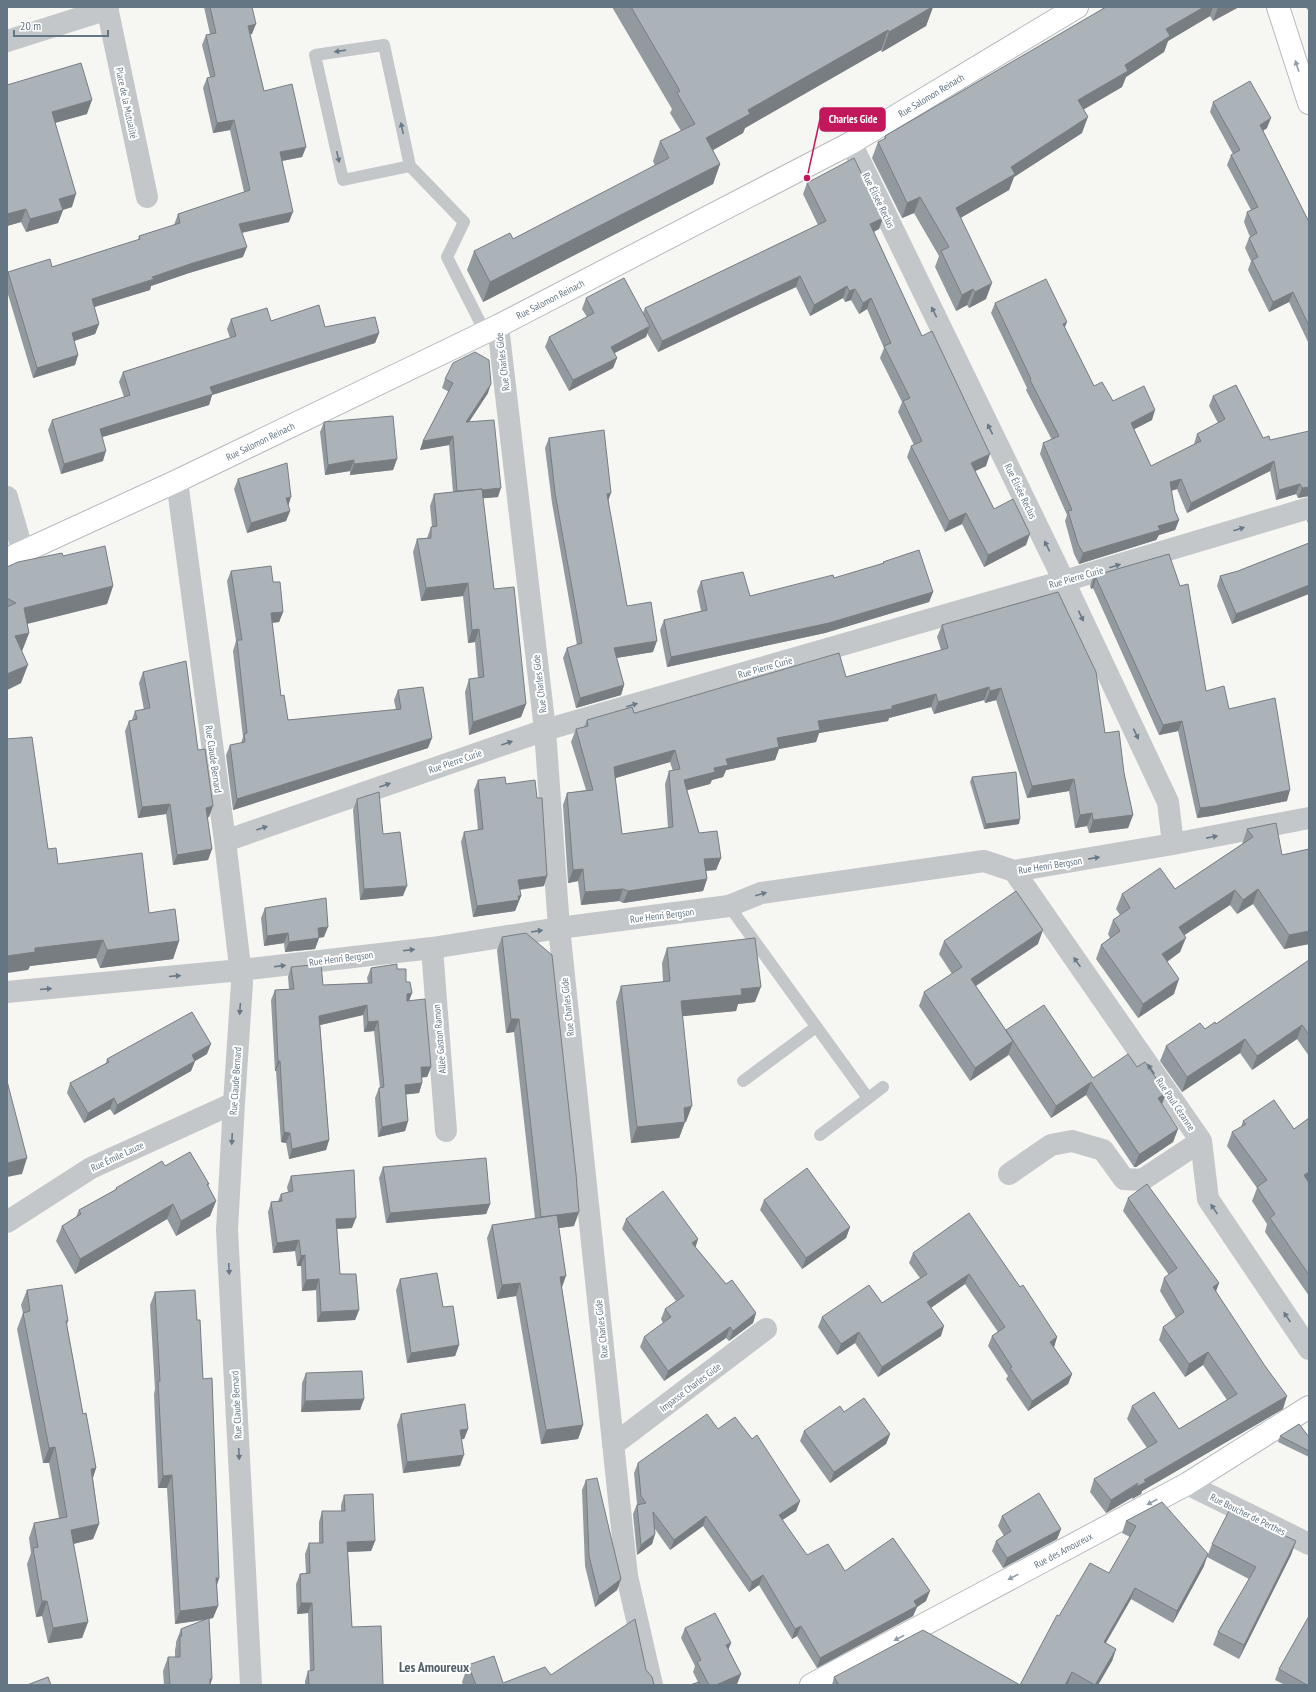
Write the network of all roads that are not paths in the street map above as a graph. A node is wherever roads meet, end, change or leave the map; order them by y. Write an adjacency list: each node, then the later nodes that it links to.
1 (1077, 7): 6 (street, Rue Salomon Reinach)
2 (1278, 7): 5 (street, one-way to 2)
3 (107, 8): 4 (street, Place de la Mutualité); 8 (street, Place de la Mutualité)
4 (7, 41)
5 (1309, 103)
6 (851, 143): 9 (street, Rue Salomon Reinach); 14 (street, Rue Élisée Reclus, one-way to 6)
7 (410, 166): 7 (lane, one-way to 7); 9 (lane)
8 (147, 197)
9 (492, 329): 10 (street, Rue Salomon Reinach); 15 (street, Rue Charles Gide)
10 (177, 481): 13 (street, Rue Salomon Reinach); 17 (street, Rue Claude Bernard)
11 (7, 497): 13 (street)
12 (1309, 508): 14 (street, Rue Pierre Curie, one-way to 12)
13 (15, 555)
14 (1064, 581): 15 (street, Rue Pierre Curie, one-way to 14); 18 (street, Rue Élisée Reclus, one-way to 18)
15 (545, 730): 17 (street, Rue Pierre Curie, one-way to 15); 21 (street, Rue Charles Gide)
16 (1309, 818): 18 (street, Rue Henri Bergson, one-way to 16)
17 (225, 841): 23 (street, Rue Claude Bernard)
18 (1173, 844): 19 (street, Rue Henri Bergson, one-way to 18)
19 (1014, 871): 20 (street, Rue Henri Bergson, one-way to 19); 32 (street, Rue Paul Cézanne, one-way to 19)
20 (729, 906): 21 (street, Rue Henri Bergson); 25 (lane)
21 (559, 928): 22 (street, Rue Henri Bergson, one-way to 21); 38 (street, Rue Charles Gide)
22 (432, 948): 23 (street, Rue Henri Bergson, one-way to 22); 30 (street, Allée Gaston Ramon)
23 (241, 970): 24 (street, Rue Henri Bergson, one-way to 23); 29 (street, Rue Claude Bernard, one-way to 29)
24 (7, 992)
25 (816, 1027): 26 (lane); 28 (lane)
26 (743, 1081)
27 (883, 1087): 28 (lane)
28 (868, 1098): 31 (lane)
29 (234, 1103): 34 (street, Rue Émile Lauze); 41 (street, Rue Claude Bernard, one-way to 41)
30 (446, 1131)
31 (820, 1135)
32 (1201, 1141): 33 (street); 36 (street, Rue Paul Cézanne, one-way to 32)
33 (1009, 1174)
34 (7, 1222)
35 (766, 1330): 38 (street, Impasse Charles Gide)
36 (1309, 1349)
37 (1309, 1407): 39 (street, Rue des Amoureux)
38 (613, 1445): 42 (street, Rue Charles Gide)
39 (1187, 1484): 40 (street, Rue Boucher de Perthes); 43 (street, Rue des Amoureux, one-way to 43)
40 (1309, 1544)
41 (251, 1685)
42 (652, 1685)
43 (811, 1685)

